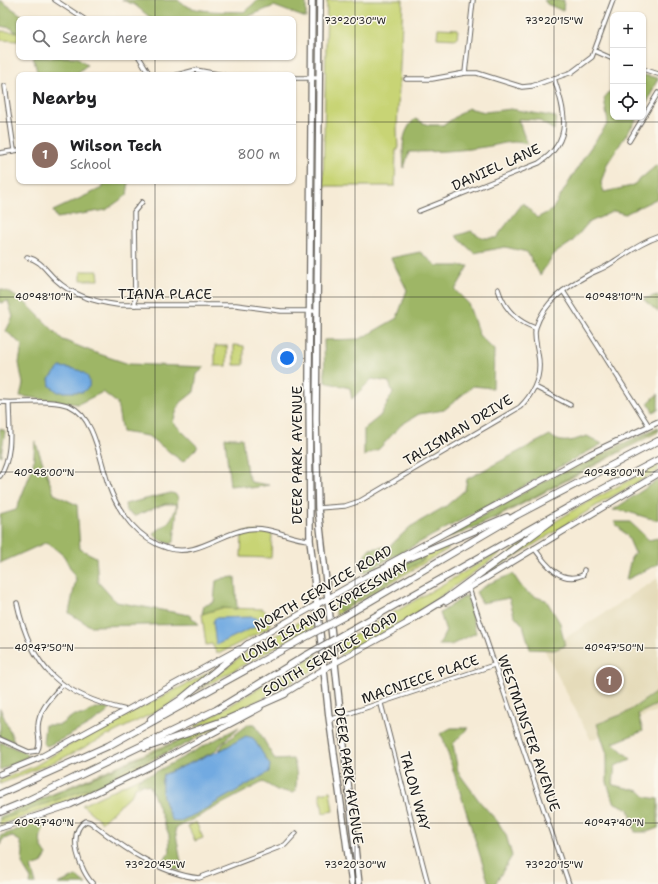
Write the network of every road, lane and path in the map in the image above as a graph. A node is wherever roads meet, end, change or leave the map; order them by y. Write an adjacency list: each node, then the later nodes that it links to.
1 (55, 0): 6 (street)
2 (312, 0): 17 (main road, DEER PARK AVENUE)
3 (320, 0): 18 (main road, DEER PARK AVENUE)
4 (473, 0): 14 (street)
5 (613, 0): 7 (street)
6 (79, 16)
7 (596, 51): 8 (street); 19 (street)
8 (610, 58)
9 (141, 60): 11 (street)
10 (646, 70): 15 (street)
11 (148, 72)
12 (188, 72): 13 (street)
13 (207, 72)
14 (466, 73): 19 (street); 20 (street)
15 (658, 74)
16 (296, 78): 17 (street)
17 (312, 78): 18 (street); 34 (main road, DEER PARK AVENUE)
18 (319, 78): 35 (main road, DEER PARK AVENUE)
19 (554, 78): 28 (street, DANIEL LANE)
20 (406, 79)
21 (5, 86): 24 (street)
22 (658, 93): 23 (street)
23 (629, 141)
24 (16, 145)
25 (16, 150): 26 (street)
26 (0, 153)
27 (142, 202): 33 (street)
28 (419, 211)
29 (658, 237): 32 (street)
30 (27, 257): 33 (street, TIANA PLACE)
31 (498, 289): 36 (street)
32 (563, 291): 36 (street); 42 (street)
33 (135, 305): 34 (street, TIANA PLACE)
34 (310, 310): 35 (street, TIANA PLACE); 50 (main road, DEER PARK AVENUE)
35 (317, 311): 48 (main road, DEER PARK AVENUE)
36 (535, 328): 37 (street, TALISMAN DRIVE)
37 (535, 387): 40 (street); 48 (street, TALISMAN DRIVE)
38 (0, 402): 39 (street)
39 (9, 403): 46 (street); 50 (street)
40 (570, 405)
41 (658, 422): 42 (main road, NORTH SERVICE ROAD)
42 (649, 426): 53 (main road, NORTH SERVICE ROAD)
43 (658, 441): 49 (highway, LONG ISLAND EXPRESSWAY)
44 (658, 460): 47 (highway, LONG ISLAND EXPRESSWAY)
45 (658, 474): 51 (main road, SOUTH SERVICE ROAD)
46 (0, 476)
47 (609, 485): 58 (highway); 71 (highway, LONG ISLAND EXPRESSWAY, bridge)
48 (318, 508): 55 (main road, DEER PARK AVENUE)
49 (517, 515): 53 (highway); 70 (highway, LONG ISLAND EXPRESSWAY, bridge)
50 (310, 540): 57 (main road, DEER PARK AVENUE)
51 (534, 548): 52 (street); 54 (main road, SOUTH SERVICE ROAD)
52 (584, 570)
53 (371, 574): 55 (main road, NORTH SERVICE ROAD)
54 (469, 589): 58 (main road, SOUTH SERVICE ROAD); 61 (street, WESTMINSTER AVENUE)
55 (328, 597): 57 (main road, NORTH SERVICE ROAD); 60 (main road, DEER PARK AVENUE)
56 (17, 603): 63 (street)
57 (316, 604): 59 (main road, NORTH SERVICE ROAD); 62 (main road, DEER PARK AVENUE)
58 (408, 622): 60 (main road, SOUTH SERVICE ROAD)
59 (248, 644): 66 (main road, NORTH SERVICE ROAD); 70 (highway)
60 (335, 663): 62 (main road, SOUTH SERVICE ROAD); 67 (main road, DEER PARK AVENUE)
61 (494, 665): 65 (street, MACNIECE PLACE); 81 (street, WESTMINSTER AVENUE)
62 (324, 669): 64 (main road, SOUTH SERVICE ROAD); 68 (main road, DEER PARK AVENUE)
63 (62, 685): 66 (street); 69 (street)
64 (285, 694): 71 (highway); 75 (main road, SOUTH SERVICE ROAD)
65 (381, 704): 67 (street, MACNIECE PLACE); 80 (street, TALON WAY)
66 (127, 711): 72 (main road, NORTH SERVICE ROAD)
67 (340, 717): 68 (street, MACNIECE PLACE); 79 (main road, DEER PARK AVENUE)
68 (329, 720): 78 (main road, DEER PARK AVENUE)
69 (0, 739)
70 (108, 746): 73 (highway, LONG ISLAND EXPRESSWAY)
71 (133, 751): 74 (highway, LONG ISLAND EXPRESSWAY)
72 (0, 774)
73 (0, 794)
74 (0, 812)
75 (0, 828)
76 (296, 832): 77 (street)
77 (93, 884)
78 (352, 884)
79 (359, 884)
80 (428, 884)
81 (569, 884)

